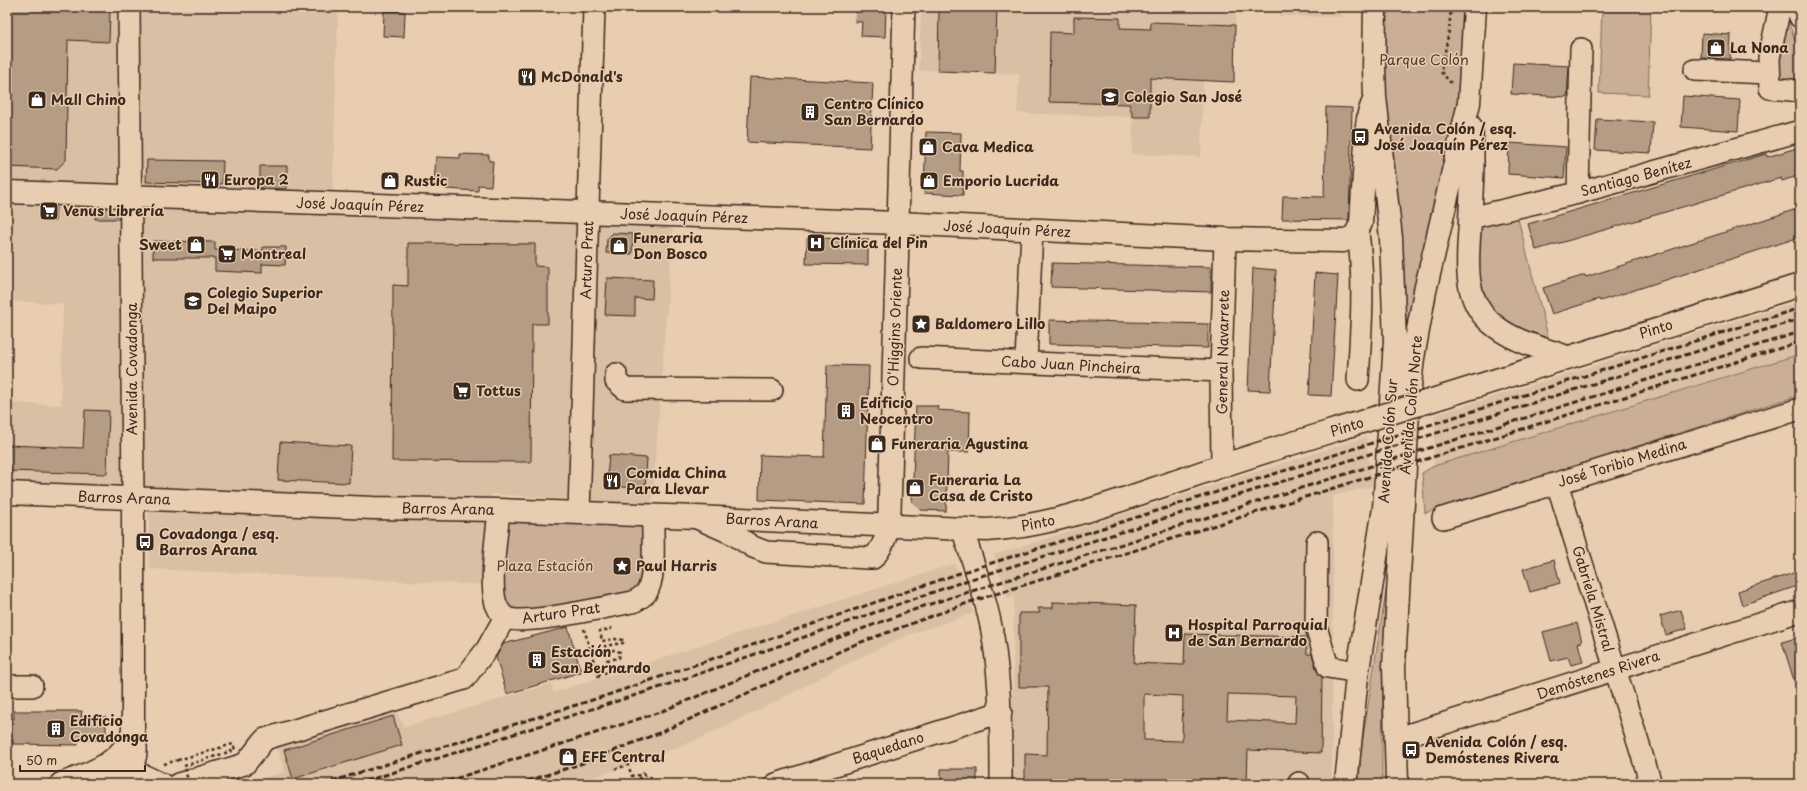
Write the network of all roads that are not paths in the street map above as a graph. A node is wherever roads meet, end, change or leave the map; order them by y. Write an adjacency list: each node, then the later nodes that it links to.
1 (129, 7): 18 (street, Avenida Covadonga)
2 (594, 7): 19 (street, Arturo Prat)
3 (904, 7): 21 (street, O'Higgins Oriente)
4 (1375, 7): 13 (main road, Avenida Colón Sur)
5 (1475, 7): 14 (main road, Avenida Colón Norte)
6 (1780, 7): 11 (street)
7 (1797, 7): 8 (street)
8 (1800, 17)
9 (1581, 48): 17 (street)
10 (1695, 70): 11 (street)
11 (1769, 74): 12 (street)
12 (1800, 91)
13 (1375, 97): 23 (main road, Avenida Colón Sur); 51 (main road, Avenida Colón Sur)
14 (1469, 103): 20 (main road); 56 (main road, Avenida Colón Norte)
15 (1800, 131): 17 (street, Santiago Benítez)
16 (7, 192): 18 (main road, José Joaquín Pérez)
17 (1578, 193): 20 (street, Santiago Benítez)
18 (131, 196): 19 (main road, José Joaquín Pérez); 39 (street, Avenida Covadonga)
19 (588, 213): 21 (main road, José Joaquín Pérez); 30 (street, Arturo Prat)
20 (1470, 218): 26 (main road)
21 (898, 223): 22 (main road, José Joaquín Pérez); 45 (main road, O'Higgins Oriente)
22 (1032, 230): 24 (main road, José Joaquín Pérez); 28 (street)
23 (1358, 233): 24 (main road, José Joaquín Pérez); 33 (street, Avenida Colón Sur)
24 (1225, 239): 29 (street, General Navarrete)
25 (1800, 285): 26 (main road, Pinto)
26 (1567, 357): 36 (main road, Pinto, bridge)
27 (921, 358): 28 (street, Cabo Juan Pincheira)
28 (1026, 362): 29 (street, Cabo Juan Pincheira)
29 (1221, 371): 36 (street, General Navarrete)
30 (583, 372): 31 (street); 41 (street, Arturo Prat)
31 (616, 374): 32 (street); 34 (street)
32 (668, 376)
33 (1358, 380)
34 (772, 390)
35 (1800, 409): 37 (street, José Toribio Medina)
36 (1222, 466): 46 (main road, Pinto)
37 (1557, 483): 44 (street, José Toribio Medina); 50 (street, Gabriela Mistral)
38 (7, 493): 39 (main road, Barros Arana)
39 (133, 498): 40 (main road, Barros Arana); 55 (main road, Avenida Covadonga)
40 (499, 510): 41 (main road, Barros Arana); 49 (street, Arturo Prat)
41 (580, 513): 42 (main road, Barros Arana)
42 (652, 516): 43 (main road, Barros Arana); 49 (street, Arturo Prat)
43 (696, 517): 45 (main road, Barros Arana); 45 (street)
44 (1443, 518)
45 (888, 527): 46 (main road, Pinto)
46 (963, 531): 54 (street)
47 (1317, 542): 51 (street)
48 (1800, 611): 50 (street, Demóstenes Rivera)
49 (505, 617): 61 (street)
50 (1615, 669): 56 (street, Demóstenes Rivera); 66 (street, Gabriela Mistral)
51 (1358, 672): 64 (main road, Avenida Colón Sur)
52 (7, 686): 53 (street)
53 (32, 686)
54 (1001, 712): 62 (street, Baquedano); 63 (street)
55 (134, 731): 57 (main road, Avenida Covadonga); 58 (main road)
56 (1395, 739): 65 (main road, Avenida Colón Norte)
57 (130, 769): 59 (main road); 60 (street)
58 (61, 784)
59 (112, 784)
60 (162, 784)
61 (178, 784)
62 (776, 784)
63 (1001, 784)
64 (1346, 784)
65 (1397, 784)
66 (1651, 784)

